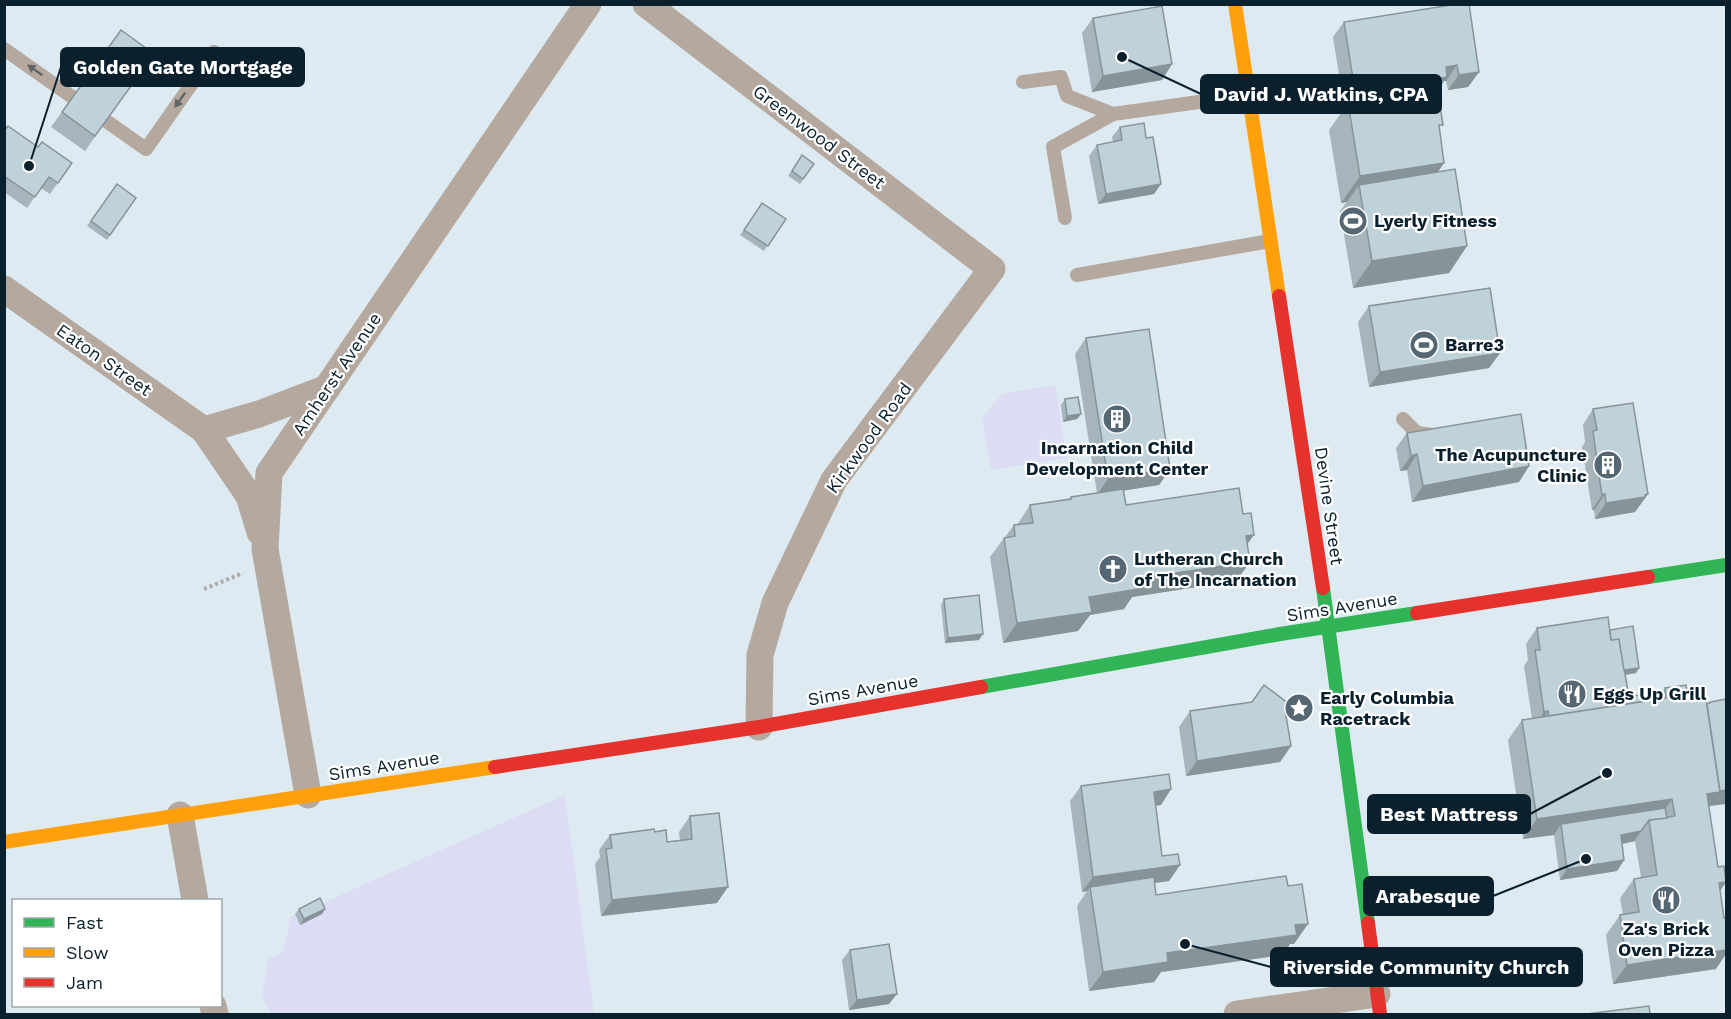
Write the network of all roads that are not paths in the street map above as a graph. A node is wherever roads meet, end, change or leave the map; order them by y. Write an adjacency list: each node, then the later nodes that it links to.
1 (588, 4): 14 (street, Amherst Avenue)
2 (646, 4): 11 (street, Greenwood Street)
3 (1235, 4): 7 (street, Devine Street)
4 (4, 49): 5 (lane, one-way to 4)
5 (214, 52)
6 (1023, 82): 8 (lane)
7 (1249, 95): 8 (lane); 10 (street, Devine Street)
8 (1113, 114): 9 (lane)
9 (1065, 218)
10 (1271, 241): 12 (lane); 20 (street, Devine Street)
11 (992, 269): 21 (street, Kirkwood Road)
12 (1077, 275)
13 (8, 298): 16 (street, Eaton Street)
14 (327, 388): 16 (street); 18 (street, Amherst Avenue)
15 (1403, 419): 17 (lane)
16 (204, 430): 18 (street)
17 (1447, 434)
18 (267, 556): 22 (street, Amherst Avenue)
19 (1726, 565): 20 (street, Sims Avenue)
20 (1329, 627): 21 (street, Sims Avenue); 26 (street, Devine Street)
21 (759, 727): 22 (street, Sims Avenue)
22 (308, 795): 23 (street, Sims Avenue)
23 (180, 815): 24 (street, Sims Avenue); 25 (street)
24 (4, 842)
25 (195, 899)
26 (1379, 1004): 27 (street)
27 (1237, 1014)

